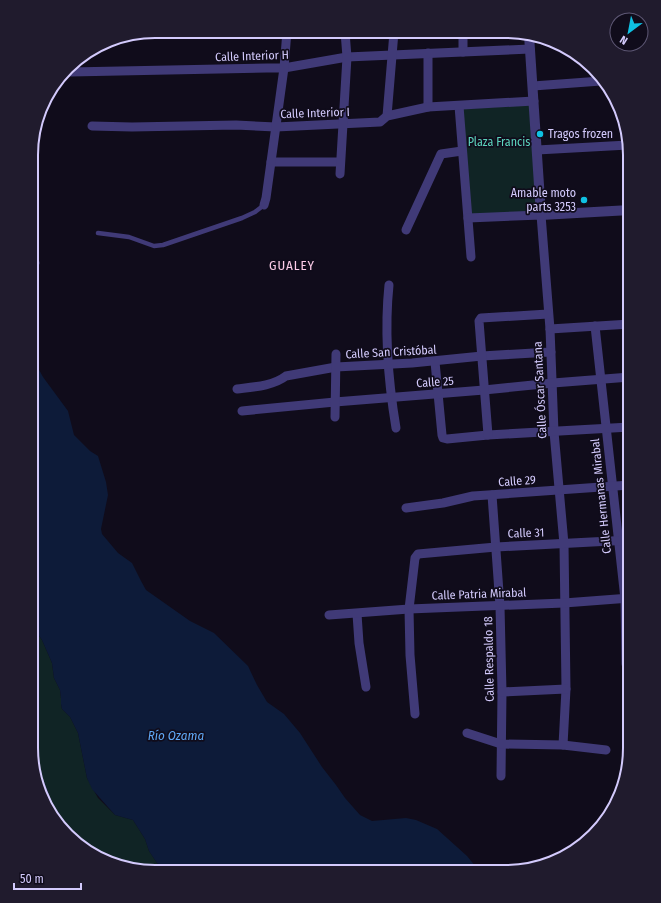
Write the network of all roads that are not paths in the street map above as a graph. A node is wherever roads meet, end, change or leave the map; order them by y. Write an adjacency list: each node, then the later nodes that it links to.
1 (286, 38): 11 (street)
2 (345, 38): 10 (street)
3 (393, 38): 9 (street)
4 (463, 38): 7 (street)
5 (529, 41): 6 (street, Calle Óscar Santana)
6 (530, 49): 7 (street, Calle Interior H); 14 (street, Calle Óscar Santana)
7 (463, 52): 8 (street, Calle Interior H)
8 (428, 53): 9 (street, Calle Interior H); 17 (street)
9 (392, 55): 10 (street, Calle Interior H); 18 (street)
10 (347, 57): 11 (street, Calle Interior H); 19 (street)
11 (284, 68): 12 (street, Calle Interior H); 21 (street)
12 (73, 72)
13 (596, 81): 14 (street)
14 (533, 86): 15 (street, Calle Óscar Santana)
15 (534, 101): 16 (street, Calle Interior I); 23 (street, Calle Óscar Santana)
16 (459, 106): 17 (street, Calle Interior I); 24 (street)
17 (428, 107): 18 (street, Calle Interior I)
18 (387, 116): 19 (street, Calle Interior I)
19 (343, 125): 21 (street, Calle Interior I); 26 (street)
20 (92, 126): 21 (street, Calle Interior I)
21 (276, 127): 25 (street)
22 (622, 145): 23 (street)
23 (537, 150): 30 (street, Calle Óscar Santana)
24 (462, 151): 31 (street); 32 (street)
25 (271, 162): 26 (street); 28 (street)
26 (340, 162): 27 (street)
27 (340, 174)
28 (264, 205): 33 (lane)
29 (623, 210): 30 (street)
30 (541, 215): 31 (street); 36 (street, Calle Óscar Santana)
31 (468, 218): 34 (street)
32 (406, 230)
33 (98, 233)
34 (471, 257)
35 (390, 285): 44 (street)
36 (548, 314): 39 (street, Calle Óscar Santana); 42 (street)
37 (623, 324): 38 (street)
38 (595, 326): 39 (street); 47 (street, Calle Hermanas Mirabal)
39 (550, 329): 40 (street, Calle Óscar Santana)
40 (550, 352): 42 (street, Calle San Cristóbal); 48 (street, Calle Óscar Santana)
41 (336, 354): 45 (street)
42 (482, 356): 43 (street, Calle San Cristóbal); 50 (street)
43 (435, 362): 44 (street, Calle San Cristóbal); 51 (street)
44 (388, 365): 45 (street, Calle San Cristóbal); 52 (street)
45 (336, 366): 49 (street, Calle San Cristóbal); 53 (street)
46 (623, 377): 47 (street, Calle 25)
47 (601, 379): 48 (street, Calle 25); 58 (street, Calle Hermanas Mirabal)
48 (552, 383): 50 (street, Calle 25); 59 (street, Calle Óscar Santana)
49 (236, 389)
50 (484, 390): 51 (street, Calle 25); 60 (street)
51 (438, 394): 52 (street, Calle 25); 60 (street)
52 (391, 397): 53 (street, Calle 25); 56 (street)
53 (335, 402): 54 (street, Calle 25); 55 (street)
54 (242, 411)
55 (335, 417)
56 (396, 428)
57 (623, 428): 58 (street)
58 (606, 429): 59 (street); 62 (street, Calle Hermanas Mirabal)
59 (554, 432): 60 (street); 63 (street, Calle Óscar Santana)
60 (488, 436)
61 (623, 485): 62 (street, Calle 29)
62 (612, 486): 63 (street, Calle 29); 67 (street, Calle Hermanas Mirabal)
63 (560, 490): 64 (street, Calle 29); 68 (street, Calle Óscar Santana)
64 (492, 495): 65 (street, Calle 29); 69 (street, Calle Respaldo 18)
65 (406, 508)
66 (623, 541): 67 (street, Calle 31)
67 (618, 542): 68 (street, Calle 31); 70 (street, Calle Hermanas Mirabal)
68 (564, 544): 69 (street, Calle 31); 72 (street, Calle Óscar Santana)
69 (496, 547): 73 (street, Calle Respaldo 18); 74 (street, Calle 31)
70 (623, 573)
71 (623, 598): 72 (street, Calle Patria Mirabal)
72 (564, 603): 73 (street, Calle Patria Mirabal); 78 (street, Calle Óscar Santana)
73 (500, 606): 74 (street, Calle Patria Mirabal); 79 (street, Calle Respaldo 18)
74 (409, 609): 75 (street, Calle Patria Mirabal); 80 (street)
75 (357, 614): 76 (street, Calle Patria Mirabal); 77 (street)
76 (329, 615)
77 (366, 687)
78 (566, 689): 79 (street); 83 (street, Calle Óscar Santana)
79 (502, 692): 82 (street, Calle Respaldo 18)
80 (414, 714)
81 (467, 733): 82 (street)
82 (501, 744): 83 (street); 85 (street, Calle Respaldo 18)
83 (563, 745): 84 (street)
84 (606, 750)
85 (501, 776)

